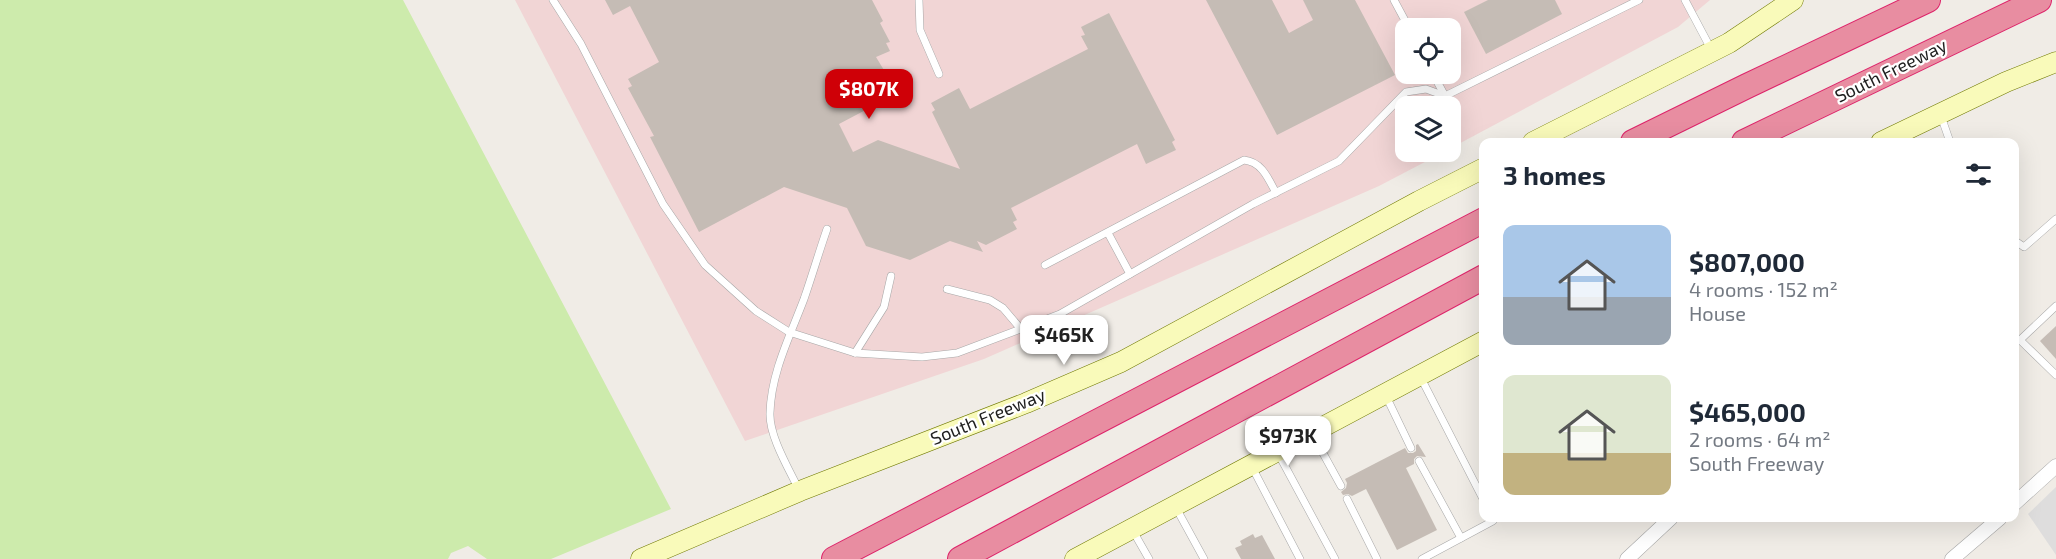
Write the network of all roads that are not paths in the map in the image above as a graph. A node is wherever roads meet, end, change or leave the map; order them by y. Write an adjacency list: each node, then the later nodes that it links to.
1 (553, 0): 37 (lane)
2 (919, 0): 12 (lane)
3 (1394, 0): 9 (lane)
4 (1639, 0): 15 (lane)
5 (1685, 0): 10 (lane)
6 (1793, 0): 10 (main road)
7 (1928, 0): 19 (highway)
8 (2039, 0): 20 (highway, South Freeway)
9 (1404, 18)
10 (1712, 51): 18 (main road)
11 (2056, 62): 17 (main road)
12 (939, 74)
13 (1438, 84): 15 (lane)
14 (1402, 96): 15 (lane)
15 (1445, 96)
16 (1395, 103): 24 (lane)
17 (1940, 114): 21 (main road); 22 (lane)
18 (1541, 138)
19 (1641, 138)
20 (1752, 138)
21 (1889, 138)
22 (1949, 138)
23 (1479, 171): 50 (main road, South Freeway)
24 (1276, 193): 28 (lane); 31 (lane)
25 (2056, 219): 29 (lane)
26 (1479, 223): 62 (highway)
27 (827, 229): 37 (lane)
28 (1108, 233): 30 (lane); 31 (lane)
29 (2019, 244)
30 (1045, 265)
31 (1130, 274): 36 (lane)
32 (891, 276): 39 (lane)
33 (1479, 280): 63 (highway)
34 (947, 289): 36 (lane)
35 (2056, 306): 41 (lane)
36 (1020, 328): 39 (lane)
37 (789, 332): 39 (lane); 50 (lane)
38 (1479, 344): 40 (main road)
39 (855, 353)
40 (1420, 375): 42 (main road); 51 (lane)
41 (2056, 375)
42 (1385, 394): 43 (main road); 44 (lane)
43 (1312, 433): 45 (main road); 49 (lane)
44 (1411, 447)
45 (1277, 451): 47 (main road); 68 (lane)
46 (1419, 461): 59 (lane)
47 (1251, 465): 54 (main road); 67 (lane)
48 (2056, 466): 53 (street)
49 (1341, 486)
50 (800, 491): 61 (main road, South Freeway)
51 (1479, 491)
52 (1347, 499): 69 (lane)
53 (2019, 499)
54 (1175, 506): 58 (main road); 66 (lane)
55 (1487, 522): 59 (lane)
56 (1667, 522): 71 (street)
57 (1996, 522): 60 (street)
58 (1132, 529): 64 (main road); 65 (lane)
59 (1461, 538): 70 (lane)
60 (1958, 557)
61 (641, 559)
62 (834, 559)
63 (960, 559)
64 (1075, 559)
65 (1149, 559)
66 (1204, 559)
67 (1299, 559)
68 (1335, 559)
69 (1377, 559)
70 (1422, 559)
71 (1627, 559)

